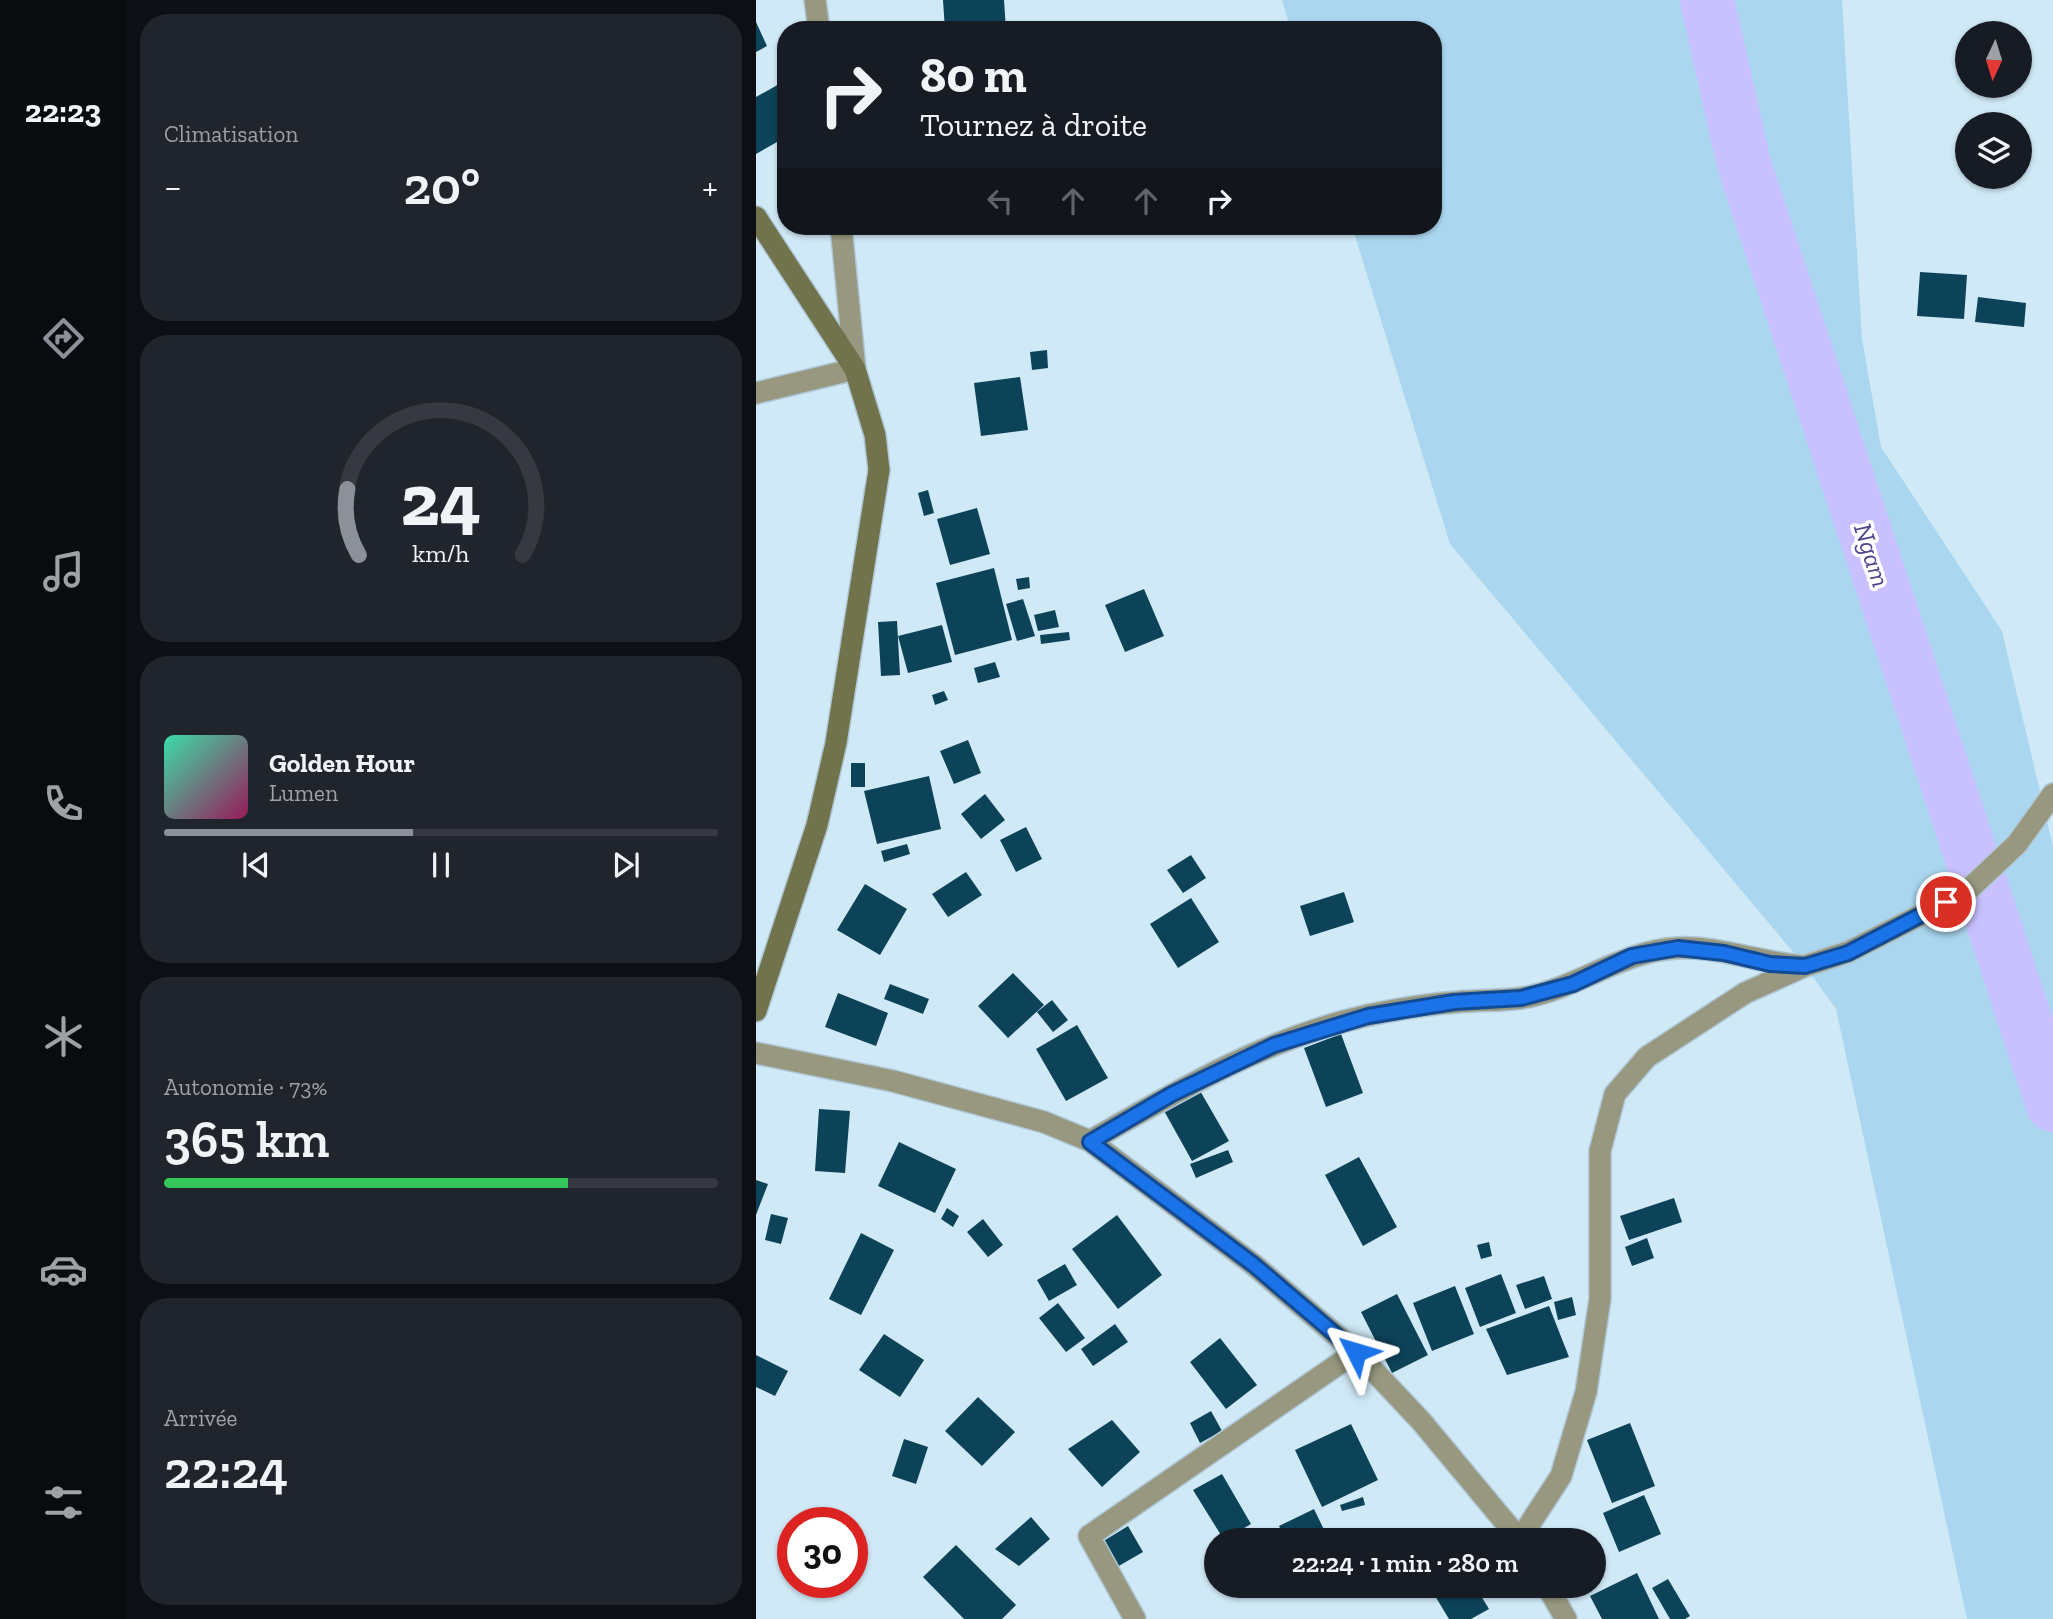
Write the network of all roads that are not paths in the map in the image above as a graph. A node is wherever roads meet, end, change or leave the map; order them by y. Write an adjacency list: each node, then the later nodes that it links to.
1 (814, 0): 2 (street)
2 (818, 21)
3 (756, 217): 5 (street)
4 (842, 235): 5 (street)
5 (855, 369): 6 (street); 9 (street)
6 (756, 393)
7 (2053, 794): 8 (street)
8 (1805, 966): 11 (street); 14 (street)
9 (756, 1011)
10 (756, 1053): 11 (street)
11 (1090, 1142): 12 (street)
12 (1356, 1352): 13 (street); 16 (street)
13 (1511, 1528)
14 (1527, 1528)
15 (1554, 1598): 17 (street)
16 (1135, 1619)
17 (1566, 1619)

